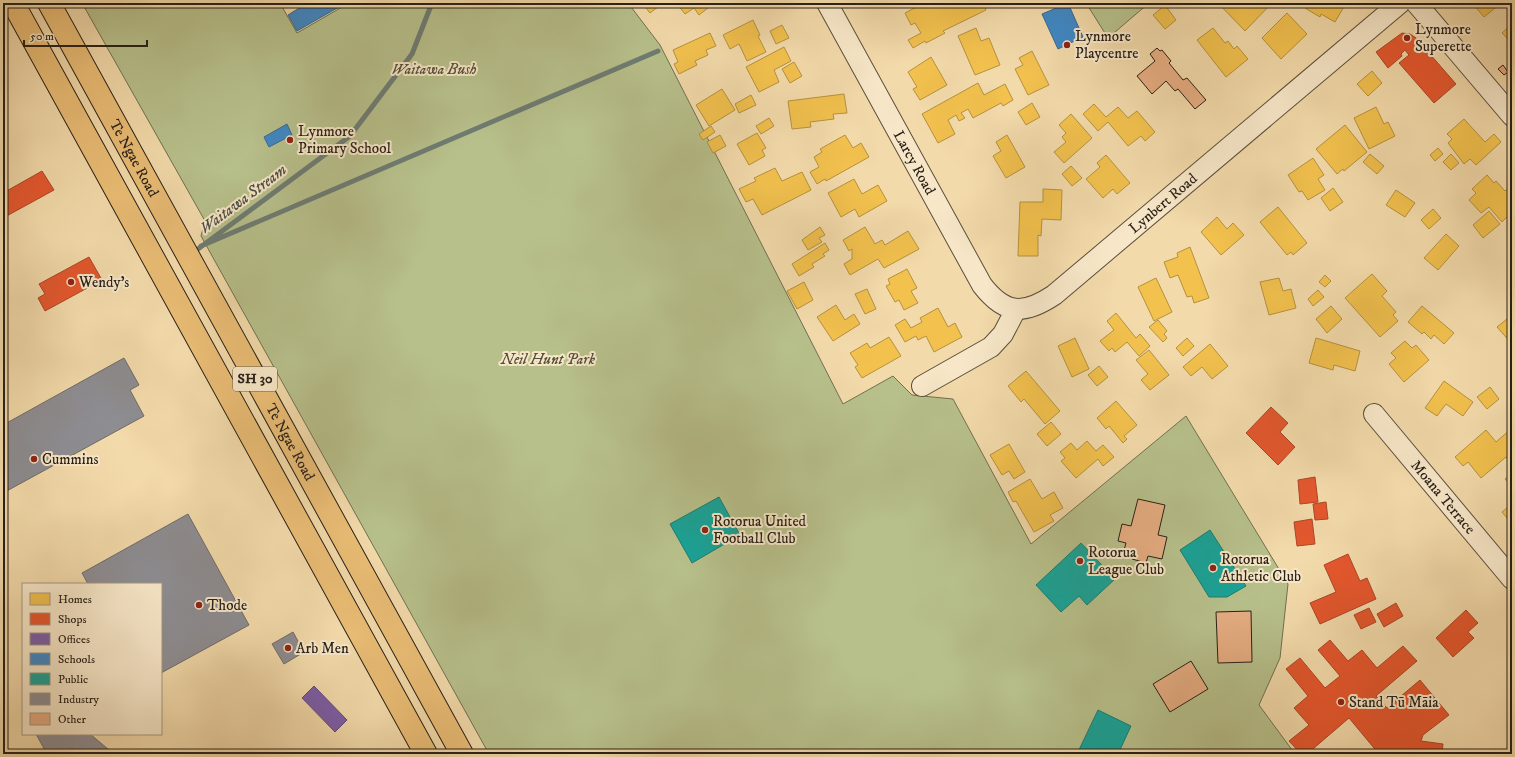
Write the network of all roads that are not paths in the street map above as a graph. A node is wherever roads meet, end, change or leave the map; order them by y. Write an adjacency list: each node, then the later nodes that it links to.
1 (13, 3): 11 (highway, Te Ngae Road / SH 30)
2 (49, 3): 12 (highway, Te Ngae Road / SH 30)
3 (827, 3): 7 (street, Larcy Road)
4 (1400, 3): 7 (street, Lynbert Road)
5 (1416, 3): 6 (street)
6 (1512, 116)
7 (1016, 309): 8 (street)
8 (922, 386)
9 (1374, 414): 10 (street, Moana Terrace)
10 (1512, 579)
11 (426, 754)
12 (462, 754)

